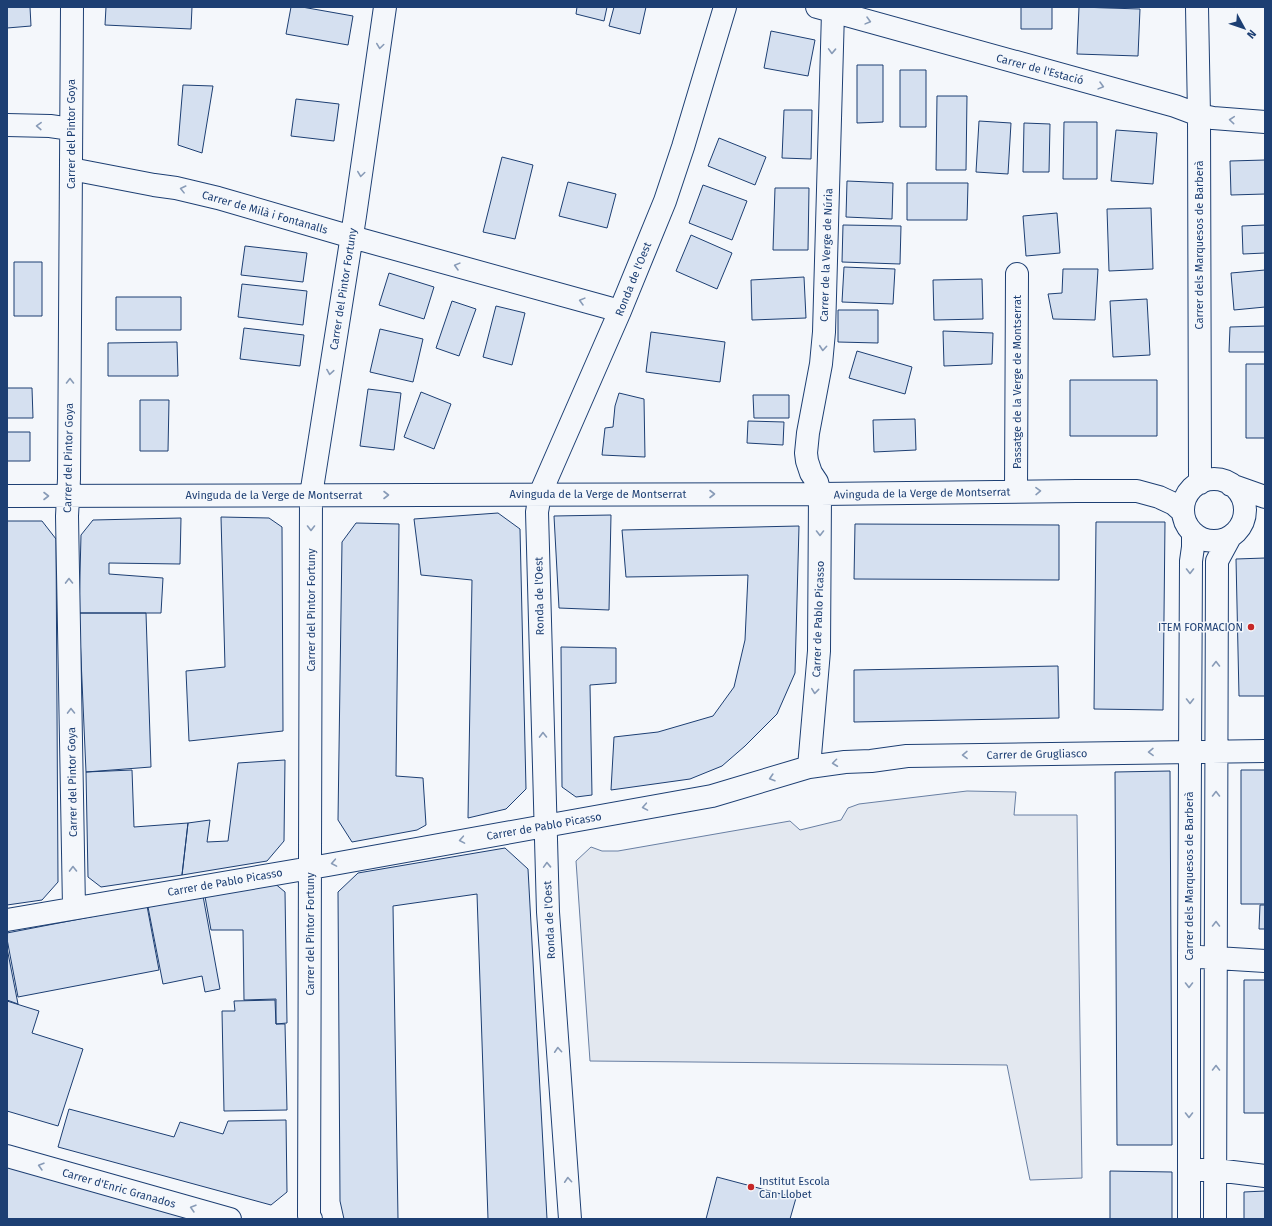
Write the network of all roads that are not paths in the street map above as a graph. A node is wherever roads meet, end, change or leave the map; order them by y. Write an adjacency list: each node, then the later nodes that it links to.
1 (72, 7): 9 (street, Carrer del Pintor Goya)
2 (385, 7): 11 (street, Carrer del Pintor Fortuny, one-way to 11)
3 (725, 7): 13 (street, Ronda de l'Oest)
4 (1197, 7): 6 (street, Carrer dels Marquesos de Barberà)
5 (825, 9): 6 (street, Carrer de l'Estació, one-way to 6); 18 (street, Carrer de la Verge de Núria, one-way to 18)
6 (1199, 115): 7 (street, Carrer de l'Estació, one-way to 6); 14 (street, Carrer dels Marquesos de Barberà)
7 (1265, 122)
8 (7, 125): 9 (street, one-way to 8)
9 (71, 129): 10 (street, Carrer del Pintor Goya)
10 (71, 169): 11 (street, Carrer de Milà i Fontanalls, one-way to 10); 21 (street, Carrer del Pintor Goya, one-way to 10)
11 (352, 237): 13 (street, Carrer de Milà i Fontanalls, one-way to 11); 19 (street, Carrer del Pintor Fortuny, one-way to 19)
12 (1017, 274): 16 (street, Passatge de la Verge de Montserrat)
13 (620, 311): 17 (street, Ronda de l'Oest)
14 (1200, 483): 15 (street); 24 (street)
15 (1231, 484): 22 (street); 25 (street)
16 (1016, 491): 18 (street, Avinguda de la Verge de Montserrat); 24 (street, Avinguda de la Verge de Montserrat, one-way to 24)
17 (540, 494): 18 (street, Avinguda de la Verge de Montserrat, one-way to 18); 19 (street, Avinguda de la Verge de Montserrat, one-way to 17); 31 (street, Ronda de l'Oest, one-way to 17)
18 (820, 494): 30 (street, Carrer de Pablo Picasso, one-way to 30)
19 (311, 495): 21 (street, Avinguda de la Verge de Montserrat); 32 (street, Carrer del Pintor Fortuny, one-way to 32)
20 (7, 496): 21 (street, Avinguda de la Verge de Montserrat, one-way to 21)
21 (69, 496): 33 (street, Carrer del Pintor Goya, one-way to 21)
22 (1265, 497)
23 (1265, 510): 25 (street)
24 (1183, 512): 26 (street)
25 (1236, 531): 26 (street); 28 (street, one-way to 25)
26 (1193, 533): 27 (street, Carrer dels Marquesos de Barberà, one-way to 27)
27 (1190, 751): 28 (street, Carrer de Grugliasco); 30 (street, Carrer de Grugliasco, one-way to 30); 35 (street, Carrer dels Marquesos de Barberà)
28 (1216, 751): 29 (street, Carrer de Grugliasco); 36 (street, one-way to 28)
29 (1265, 751)
30 (809, 767): 31 (street, Carrer de Pablo Picasso, one-way to 31)
31 (545, 825): 32 (street, Carrer de Pablo Picasso, one-way to 32); 44 (street, Ronda de l'Oest, one-way to 31)
32 (310, 868): 33 (street, Carrer de Pablo Picasso); 43 (street, Carrer del Pintor Fortuny)
33 (74, 908): 34 (street, Carrer de Pablo Picasso)
34 (7, 920)
35 (1189, 957): 36 (street); 39 (street, Carrer dels Marquesos de Barberà, one-way to 39)
36 (1215, 958): 37 (street); 40 (street, one-way to 36)
37 (1265, 961)
38 (7, 1156): 42 (street, Carrer d'Enric Granados, one-way to 38)
39 (1190, 1170): 40 (street); 45 (street, Carrer dels Marquesos de Barberà)
40 (1216, 1170): 41 (street); 46 (street)
41 (1265, 1176)
42 (230, 1219)
43 (311, 1219)
44 (570, 1219)
45 (1189, 1219)
46 (1216, 1219)

